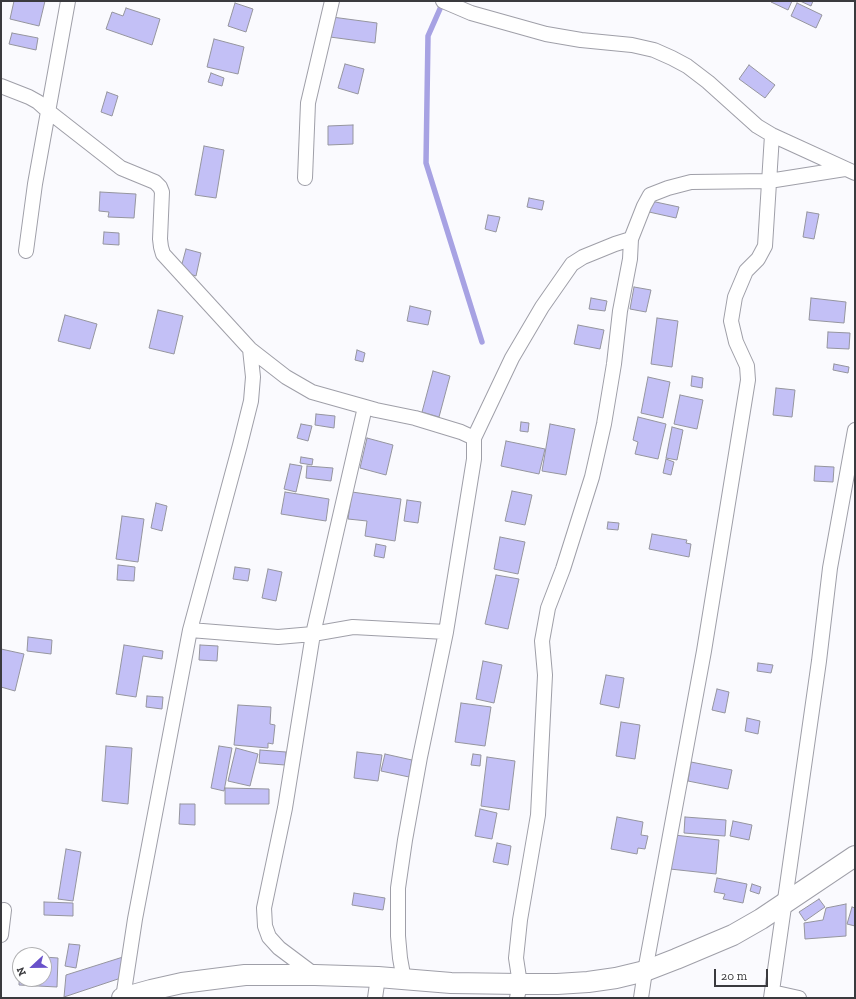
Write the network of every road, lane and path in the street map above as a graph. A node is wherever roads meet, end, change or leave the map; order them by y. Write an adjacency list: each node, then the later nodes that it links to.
1 (68, 1): 5 (street)
2 (332, 1): 8 (street)
3 (444, 1): 6 (street)
4 (1, 86): 5 (street)
5 (48, 111): 11 (street); 12 (street)
6 (772, 135): 7 (street); 9 (street)
7 (850, 171): 9 (street)
8 (305, 178)
9 (769, 181): 10 (street); 23 (street)
10 (631, 239): 15 (street); 27 (street)
11 (26, 251)
12 (250, 349): 13 (street); 16 (street)
13 (364, 407): 15 (street); 18 (street)
14 (855, 430): 20 (street)
15 (474, 438): 17 (street)
16 (190, 630): 18 (street); 29 (street)
17 (446, 632): 18 (street); 26 (street)
18 (313, 634): 24 (street)
19 (855, 856): 20 (street)
20 (785, 903): 23 (street); 28 (street)
21 (4, 910): 22 (street)
22 (1, 935)
23 (645, 971): 27 (street); 31 (street)
24 (315, 975): 25 (street); 29 (street)
25 (378, 977): 26 (street); 30 (street)
26 (404, 980): 27 (street)
27 (519, 991)
28 (772, 995): 32 (street)
29 (123, 998)
30 (375, 998)
31 (641, 998)
32 (799, 998)

